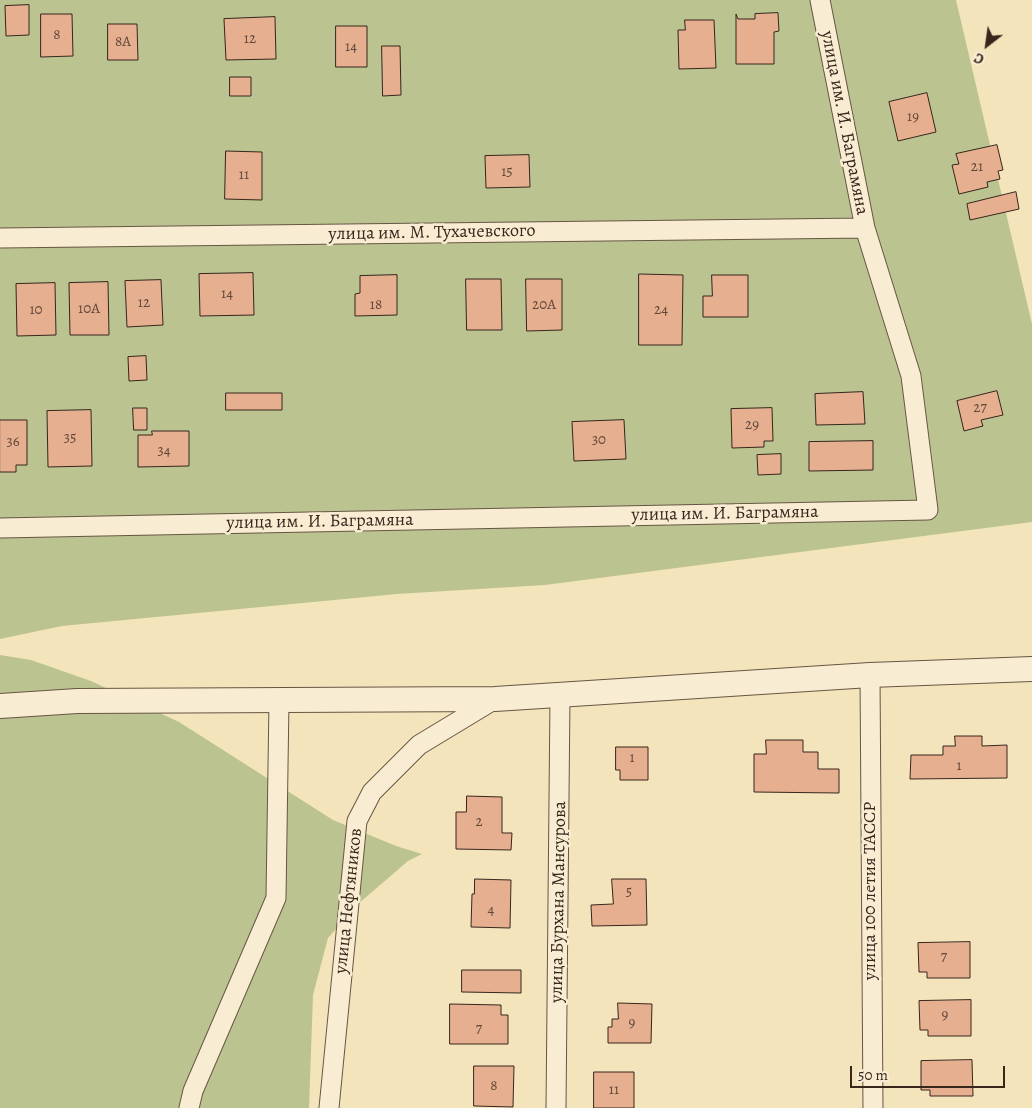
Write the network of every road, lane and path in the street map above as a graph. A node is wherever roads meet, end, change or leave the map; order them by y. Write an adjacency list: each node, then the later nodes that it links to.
1 (820, 0): 2 (street, улица им. И. Баграмяна)
2 (865, 228): 3 (street, улица им. М. Тухачевского); 4 (street, улица им. И. Баграмяна)
3 (0, 238)
4 (0, 528)
5 (1032, 669): 6 (street)
6 (870, 675): 7 (street); 14 (street, улица 100 летия ТАССР)
7 (560, 696): 8 (street); 13 (street, улица Бурхана Мансурова)
8 (495, 699): 9 (street); 12 (street, улица Нефтяников)
9 (279, 701): 10 (street); 11 (street)
10 (0, 706)
11 (189, 1108)
12 (328, 1108)
13 (556, 1108)
14 (873, 1108)

